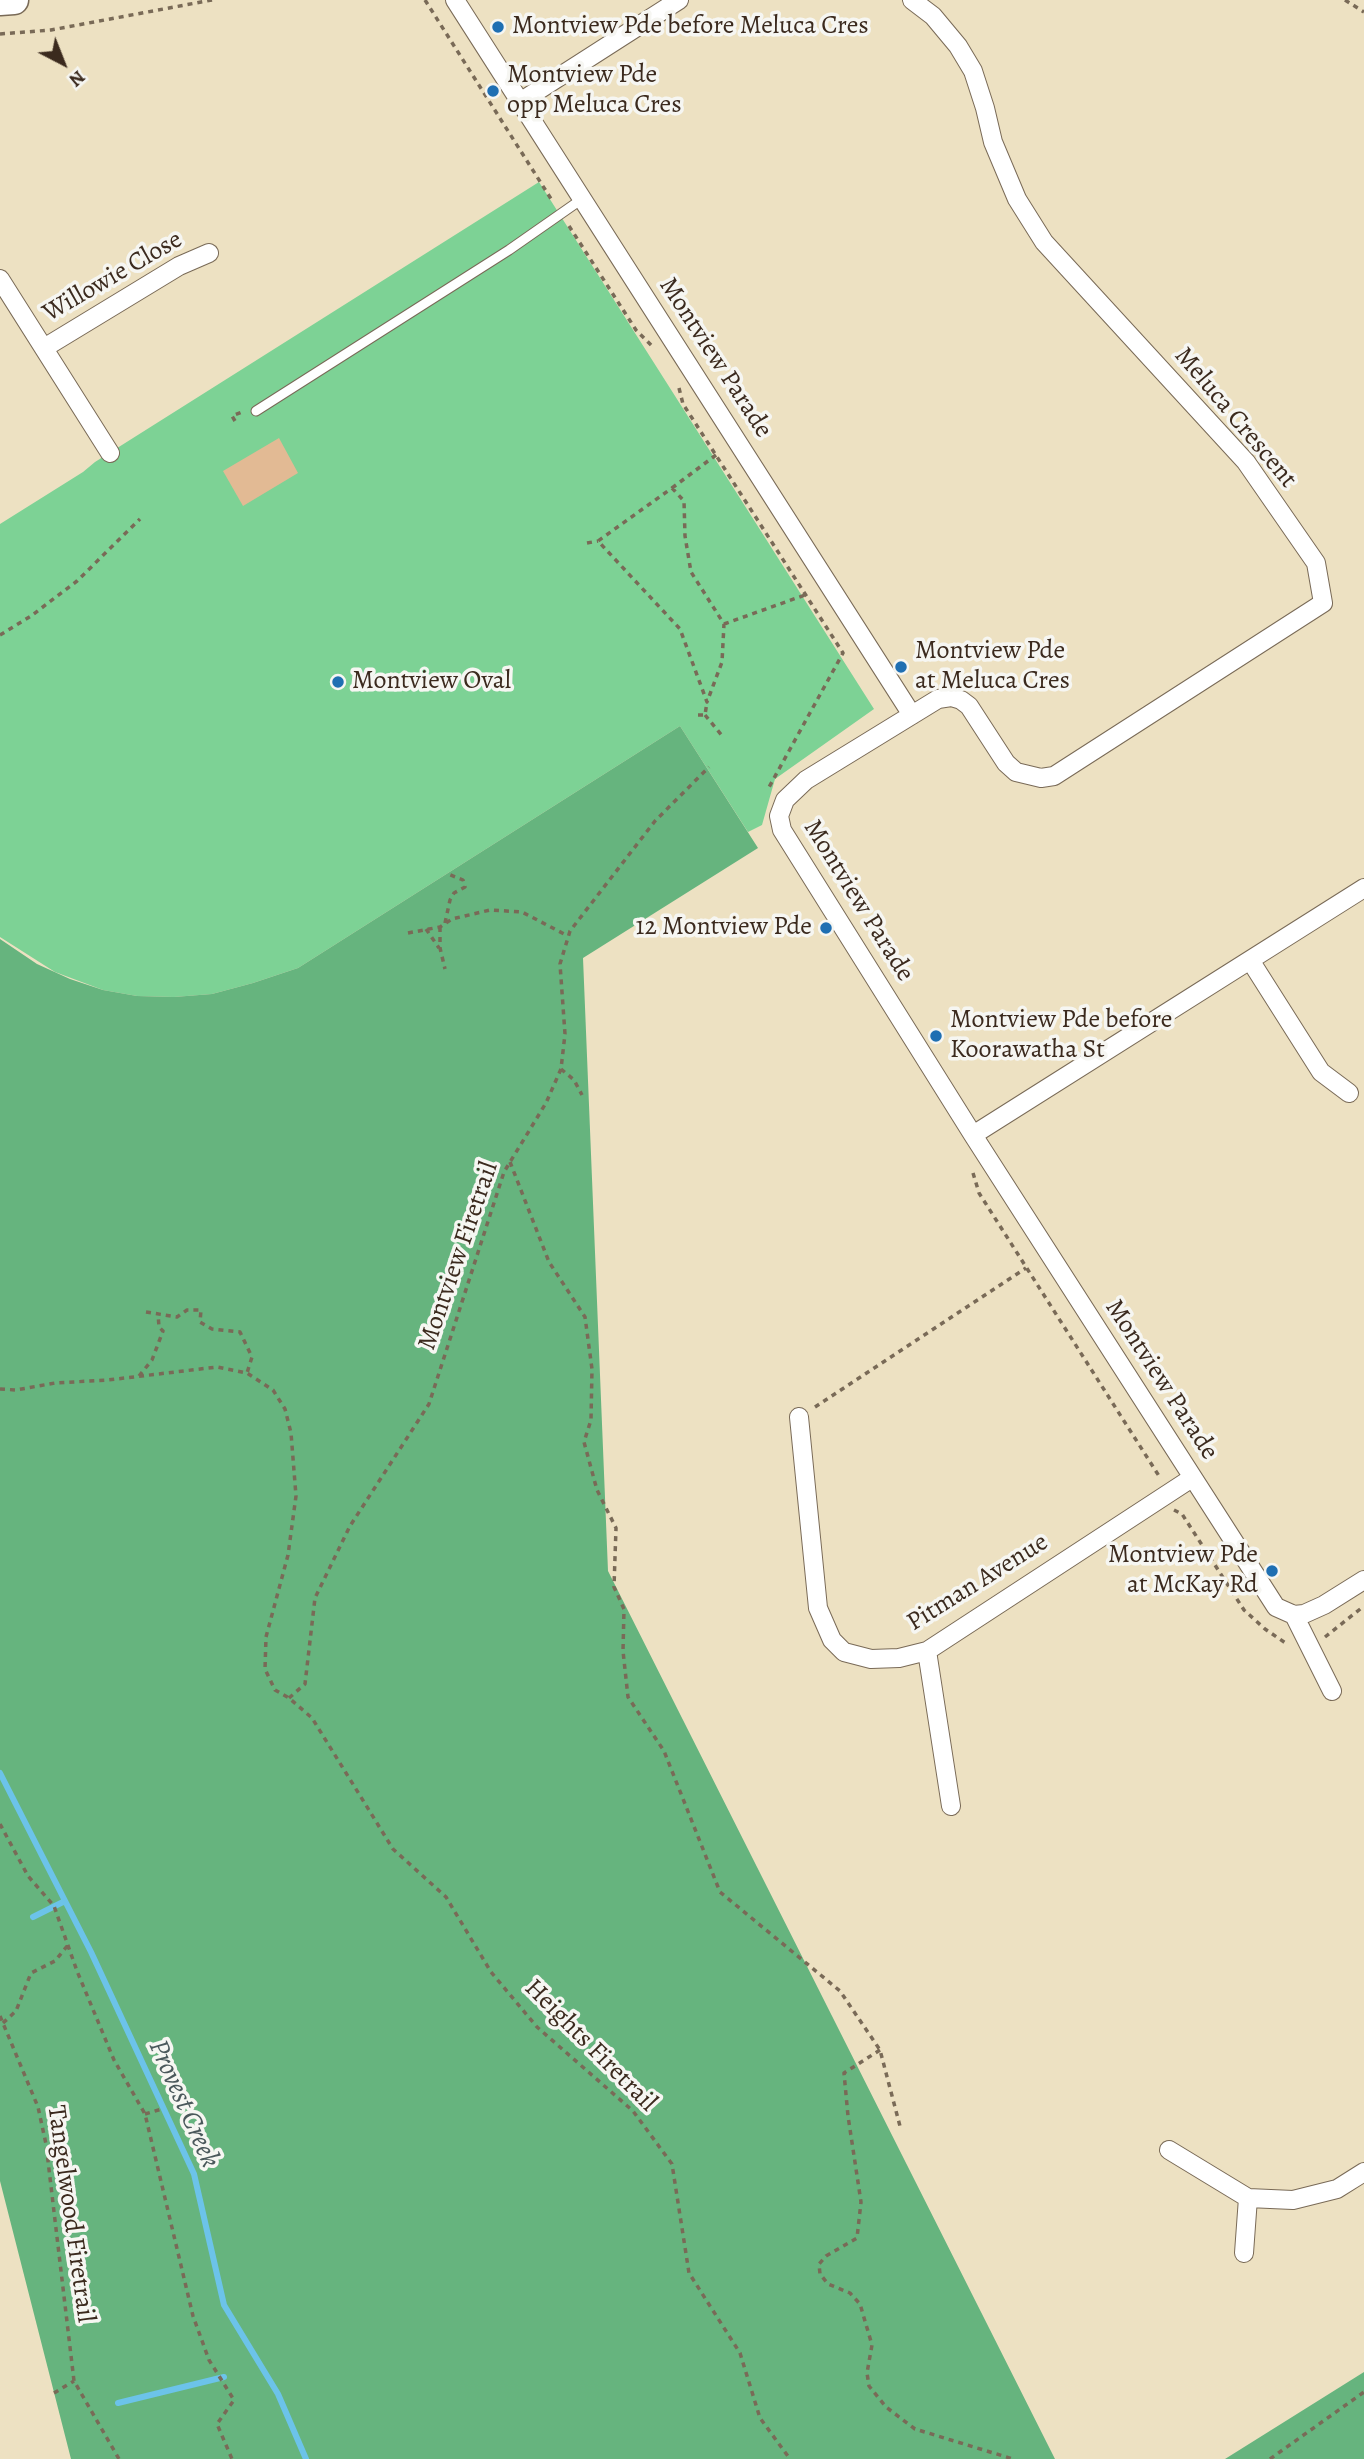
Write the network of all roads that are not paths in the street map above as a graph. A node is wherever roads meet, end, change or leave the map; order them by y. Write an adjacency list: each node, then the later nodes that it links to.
1 (14, 0): 5 (main road)
2 (455, 0): 6 (street, Montview Parade)
3 (679, 0): 6 (street)
4 (912, 0): 13 (street, Meluca Crescent)
5 (0, 1)
6 (520, 102): 7 (street, Montview Parade)
7 (582, 199): 11 (lane); 13 (street, Montview Parade)
8 (209, 253): 10 (street, Willowie Close)
9 (0, 279): 10 (street)
10 (44, 348): 12 (street)
11 (257, 411)
12 (110, 453)
13 (912, 715): 17 (street, Montview Parade)
14 (1364, 888): 15 (street)
15 (1250, 960): 16 (street); 17 (street)
16 (1349, 1093)
17 (973, 1135): 19 (street, Montview Parade)
18 (799, 1417): 22 (street, Pitman Avenue)
19 (1192, 1478): 21 (street, Montview Parade); 22 (street, Pitman Avenue)
20 (1364, 1580): 21 (street)
21 (1294, 1615): 23 (street, Montview Parade)
22 (926, 1651): 24 (street)
23 (1332, 1690)
24 (951, 1806)
25 (1169, 2150): 27 (street)
26 (1364, 2172): 27 (street)
27 (1248, 2198): 28 (street)
28 (1244, 2253)

